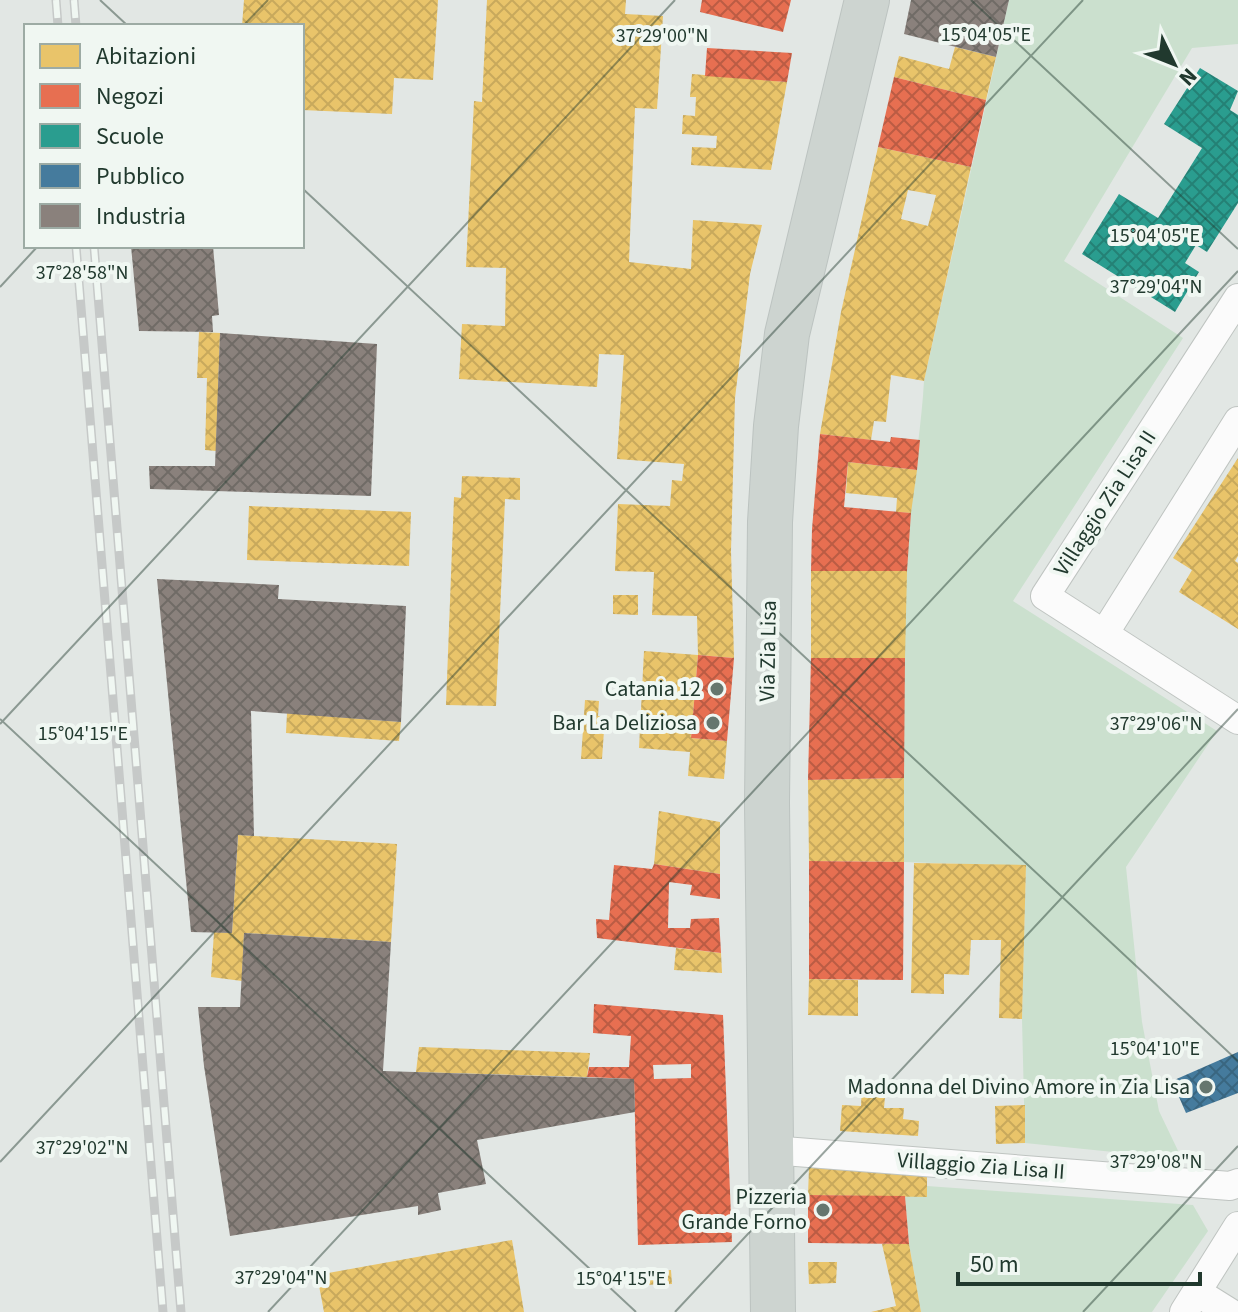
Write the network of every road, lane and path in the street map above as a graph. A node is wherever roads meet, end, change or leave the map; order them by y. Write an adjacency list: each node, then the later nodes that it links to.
1 (867, 0): 6 (main road, Via Zia Lisa)
2 (1238, 298): 4 (street, Villaggio Zia Lisa II)
3 (1238, 421): 4 (street)
4 (1104, 634): 5 (street, Villaggio Zia Lisa II)
5 (1238, 720)
6 (771, 1150): 7 (street, Villaggio Zia Lisa II); 11 (main road, Via Zia Lisa)
7 (1238, 1183)
8 (1238, 1226): 10 (street)
9 (1238, 1295): 12 (street)
10 (1190, 1302): 12 (street)
11 (773, 1312)
12 (1228, 1312)

